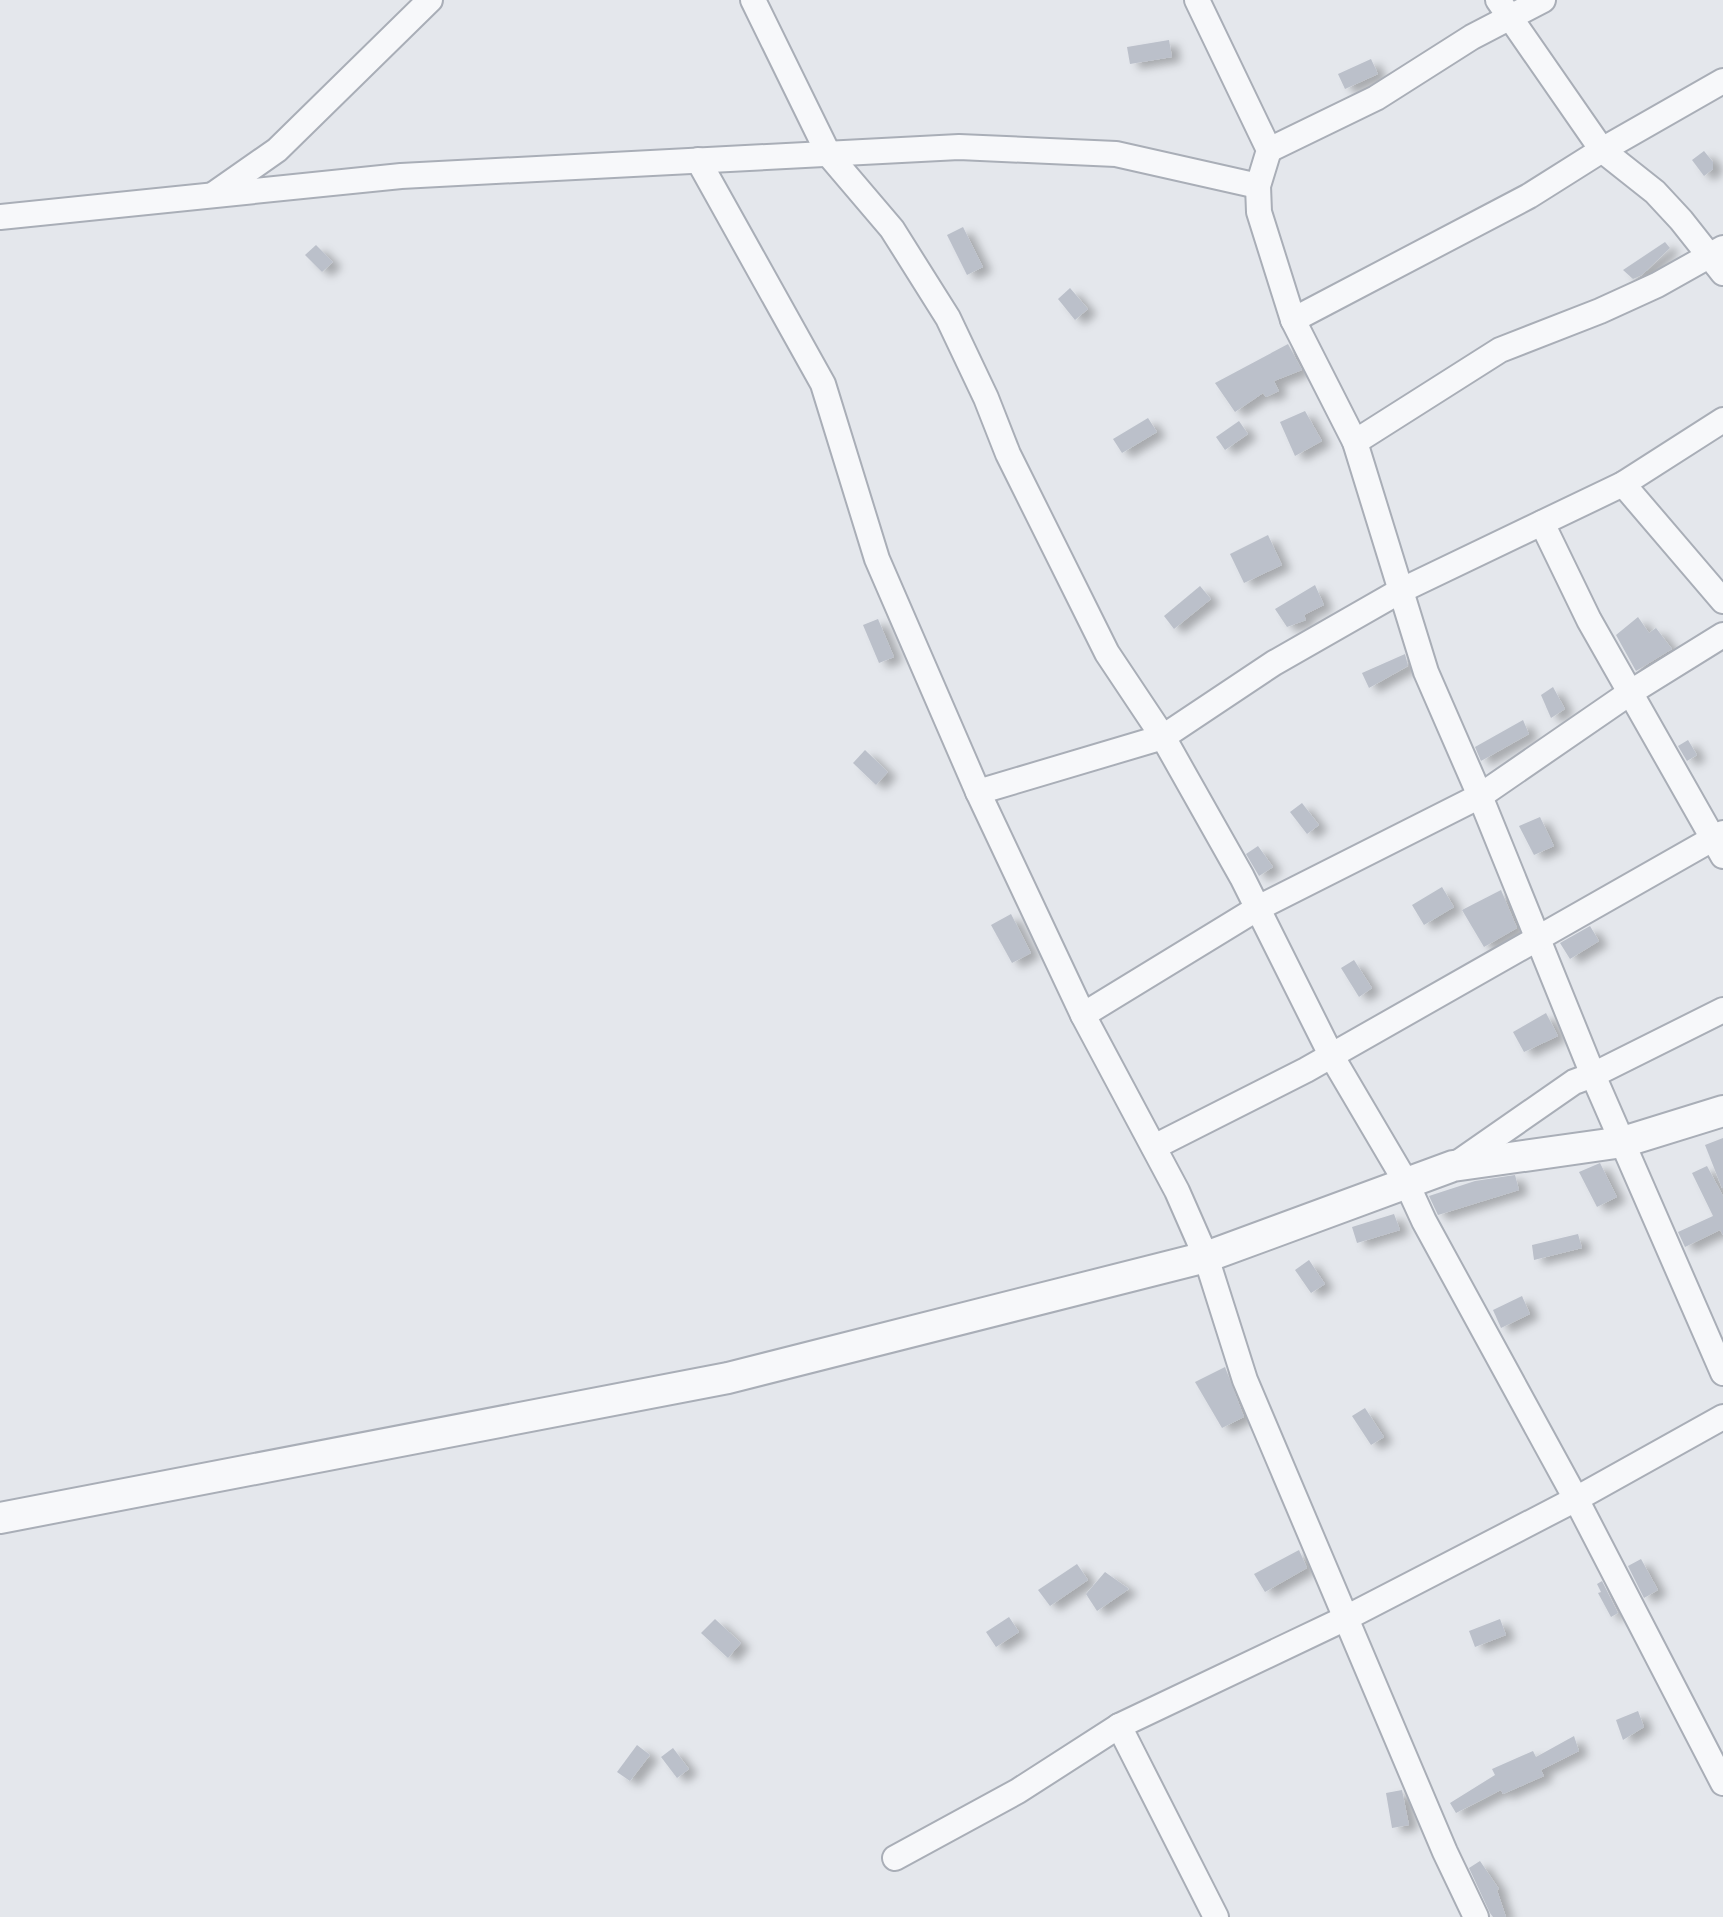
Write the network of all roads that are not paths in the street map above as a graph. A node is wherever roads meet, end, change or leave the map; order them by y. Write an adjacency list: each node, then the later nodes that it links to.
1 (430, 0): 12 (street)
2 (753, 0): 9 (street)
3 (1197, 0): 7 (street)
4 (1543, 0): 5 (street)
5 (1505, 8): 7 (street); 8 (street)
6 (1723, 81): 8 (street)
7 (1269, 150): 11 (street)
8 (1602, 150): 14 (street); 15 (street)
9 (829, 155): 10 (street); 11 (street); 24 (street)
10 (698, 160): 12 (street); 25 (street)
11 (1258, 186): 15 (street)
12 (212, 195): 13 (street)
13 (0, 217)
14 (1718, 259): 17 (street)
15 (1293, 320): 17 (street)
16 (1723, 420): 18 (street)
17 (1355, 442): 20 (street)
18 (1623, 484): 19 (street); 21 (street)
19 (1542, 523): 20 (street); 23 (street)
20 (1400, 591): 24 (street); 26 (street)
21 (1723, 601)
22 (1723, 635): 23 (street)
23 (1631, 692): 26 (street); 27 (street)
24 (1163, 737): 25 (street); 28 (street)
25 (978, 792): 31 (street)
26 (1480, 796): 28 (street); 29 (street)
27 (1720, 842): 29 (street)
28 (1258, 908): 31 (street); 32 (street)
29 (1538, 938): 32 (street); 33 (street)
30 (1723, 1010): 33 (street)
31 (1083, 1015): 36 (street)
32 (1331, 1055): 36 (street); 38 (street)
33 (1593, 1075): 35 (street); 37 (street)
34 (1723, 1111): 35 (street)
35 (1623, 1142): 37 (street); 40 (street)
36 (1154, 1147): 39 (street)
37 (1453, 1166): 38 (street)
38 (1407, 1184): 39 (street); 42 (street)
39 (1206, 1257): 43 (street); 44 (street)
40 (1723, 1373)
41 (1723, 1417): 42 (street)
42 (1576, 1499): 44 (street); 46 (street)
43 (0, 1518)
44 (1346, 1618): 45 (street); 49 (street)
45 (1119, 1726): 47 (street); 48 (street)
46 (1723, 1783)
47 (895, 1858)
48 (1216, 1917)
49 (1476, 1917)

